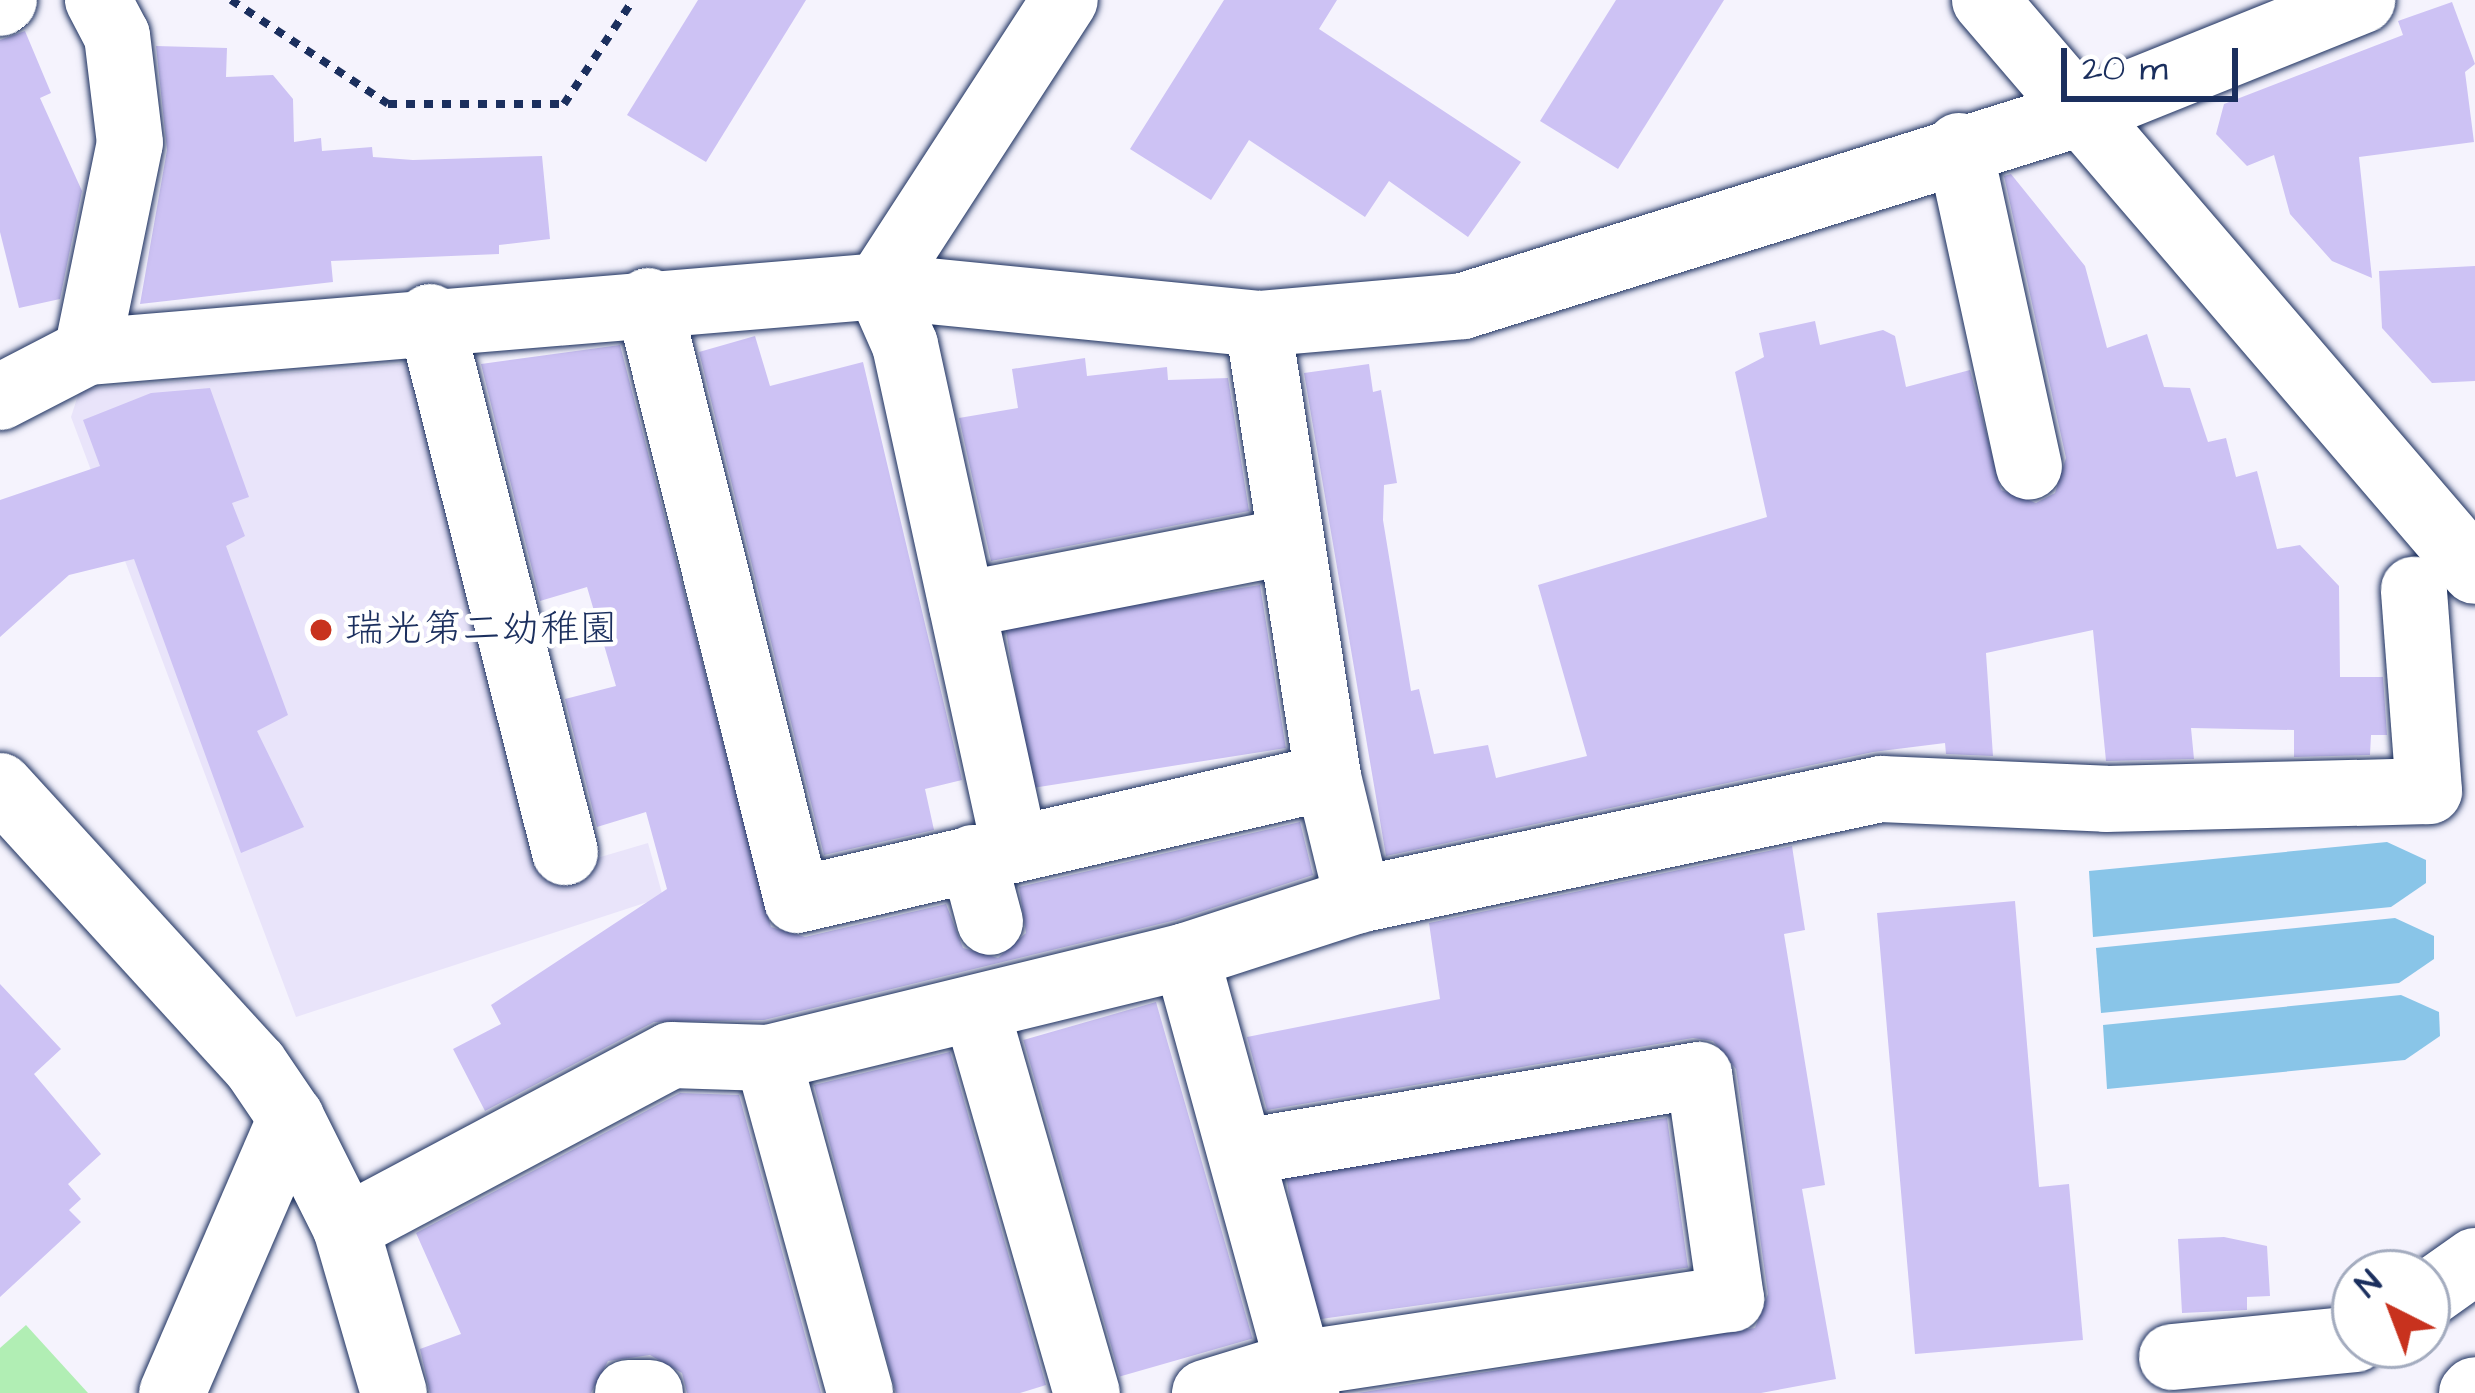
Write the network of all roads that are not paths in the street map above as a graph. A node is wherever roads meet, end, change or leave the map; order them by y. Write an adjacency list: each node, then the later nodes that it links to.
1 (98, 0): 11 (street)
2 (1065, 0): 7 (street)
3 (1985, 0): 5 (street)
4 (2338, 4): 5 (street)
5 (2084, 112): 6 (street); 13 (street)
6 (1959, 146): 10 (street); 14 (street)
7 (879, 286): 8 (street); 10 (street); 18 (street)
8 (648, 302): 9 (street); 23 (street)
9 (430, 317): 11 (street); 22 (street)
10 (1258, 325): 16 (street)
11 (87, 352): 12 (street)
12 (0, 397)
13 (2362, 439): 15 (street); 17 (street)
14 (2029, 466)
15 (2475, 503)
16 (1289, 541): 18 (street); 20 (street)
17 (2445, 580): 19 (street); 24 (street)
18 (962, 605): 23 (street)
19 (2475, 658)
20 (1328, 777): 23 (street); 24 (street)
21 (0, 786): 29 (street)
22 (565, 852)
23 (994, 854): 25 (street)
24 (1358, 900): 26 (street)
25 (991, 922)
26 (1186, 956): 27 (street); 30 (street)
27 (976, 1009): 28 (street); 41 (street)
28 (768, 1058): 31 (street); 40 (street)
29 (291, 1118): 31 (street); 36 (street)
30 (1243, 1152): 35 (street); 35 (street)
31 (346, 1228): 34 (street)
32 (2331, 1341): 33 (street)
33 (2172, 1357)
34 (384, 1363): 37 (street)
35 (1303, 1379): 42 (street)
36 (172, 1393)
37 (348, 1393)
38 (628, 1393): 39 (street)
39 (650, 1393)
40 (860, 1393)
41 (1087, 1393)
42 (1204, 1393)

